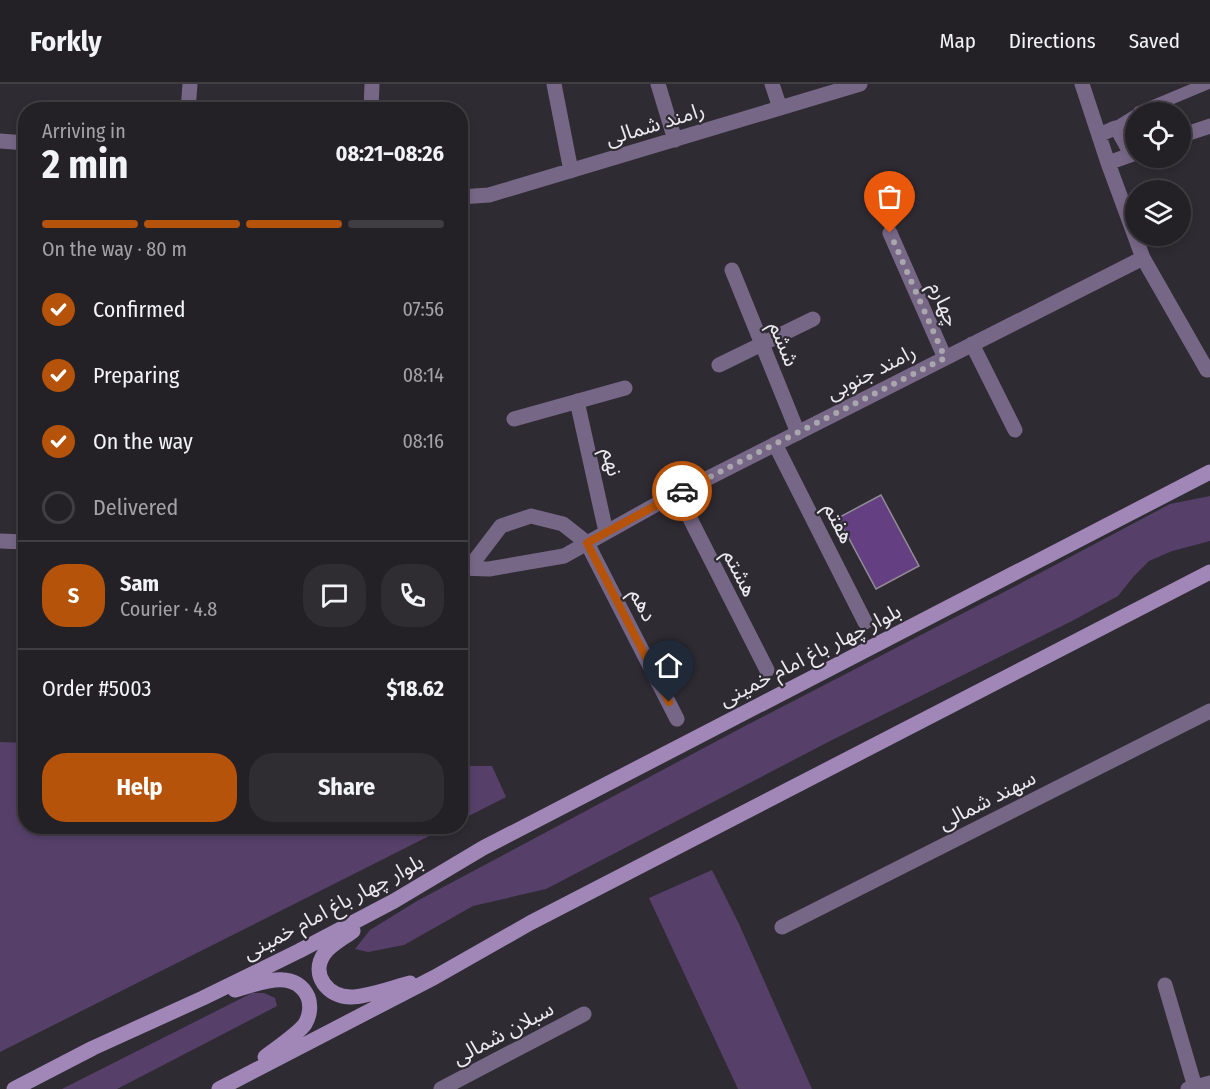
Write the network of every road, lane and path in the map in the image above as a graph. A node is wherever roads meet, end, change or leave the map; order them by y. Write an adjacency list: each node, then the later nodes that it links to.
1 (189, 84): 9 (street)
2 (372, 84): 10 (street)
3 (554, 84): 24 (street)
4 (658, 84): 18 (street)
5 (772, 84): 12 (street)
6 (860, 84): 12 (street, رامند شمالی)
7 (1082, 84): 17 (street)
8 (1206, 84): 11 (lane)
9 (188, 102)
10 (371, 102)
11 (1165, 102)
12 (780, 108): 18 (street, رامند شمالی)
13 (1125, 121): 15 (lane)
14 (1210, 126): 16 (street)
15 (1114, 128): 17 (street); 21 (lane)
16 (1191, 132)
17 (1099, 135): 23 (street)
18 (675, 140): 24 (street, رامند شمالی)
19 (0, 141): 20 (street)
20 (18, 142)
21 (1125, 143)
22 (1125, 157): 23 (street)
23 (1108, 163): 27 (street)
24 (571, 171): 25 (street, رامند شمالی)
25 (468, 196)
26 (890, 233): 32 (street, چهارم)
27 (1143, 258): 31 (street, رامند جنوبی); 34 (street)
28 (732, 270): 30 (street, ششم)
29 (813, 319): 30 (street)
30 (762, 344): 33 (street); 39 (street, ششم)
31 (972, 344): 32 (street, رامند جنوبی); 38 (street)
32 (945, 358): 39 (street, رامند جنوبی)
33 (719, 365)
34 (1207, 370)
35 (625, 388): 36 (street)
36 (577, 401): 37 (street); 43 (street, نهم)
37 (514, 419)
38 (1016, 430)
39 (798, 433): 40 (street, رامند جنوبی)
40 (776, 444): 42 (street, رامند جنوبی); 50 (street, هفتم)
41 (1210, 472): 54 (main road, بلوار چهار باغ امام خمینی)
42 (677, 493): 43 (street, رامند جنوبی); 51 (street, هشتم)
43 (606, 532): 46 (street, رامند جنوبی)
44 (0, 541): 45 (street)
45 (18, 542)
46 (587, 543): 47 (street); 48 (street, رامند جنوبی); 53 (street, دهم)
47 (468, 564)
48 (468, 568)
49 (1210, 572): 56 (main road)
50 (865, 622)
51 (767, 670)
52 (1210, 711): 55 (street, سهند شمالی)
53 (677, 719)
54 (394, 901): 56 (main road); 58 (main road, بلوار چهار باغ امام خمینی)
55 (782, 927)
56 (435, 977): 60 (main road)
57 (1165, 985): 62 (street)
58 (203, 998): 60 (main road); 63 (main road, بلوار چهار باغ امام خمینی)
59 (584, 1014): 65 (street, سبلان شمالی)
60 (234, 1082): 64 (main road)
61 (1210, 1083): 62 (street)
62 (1192, 1088)
63 (14, 1089)
64 (219, 1089)
65 (441, 1089)

